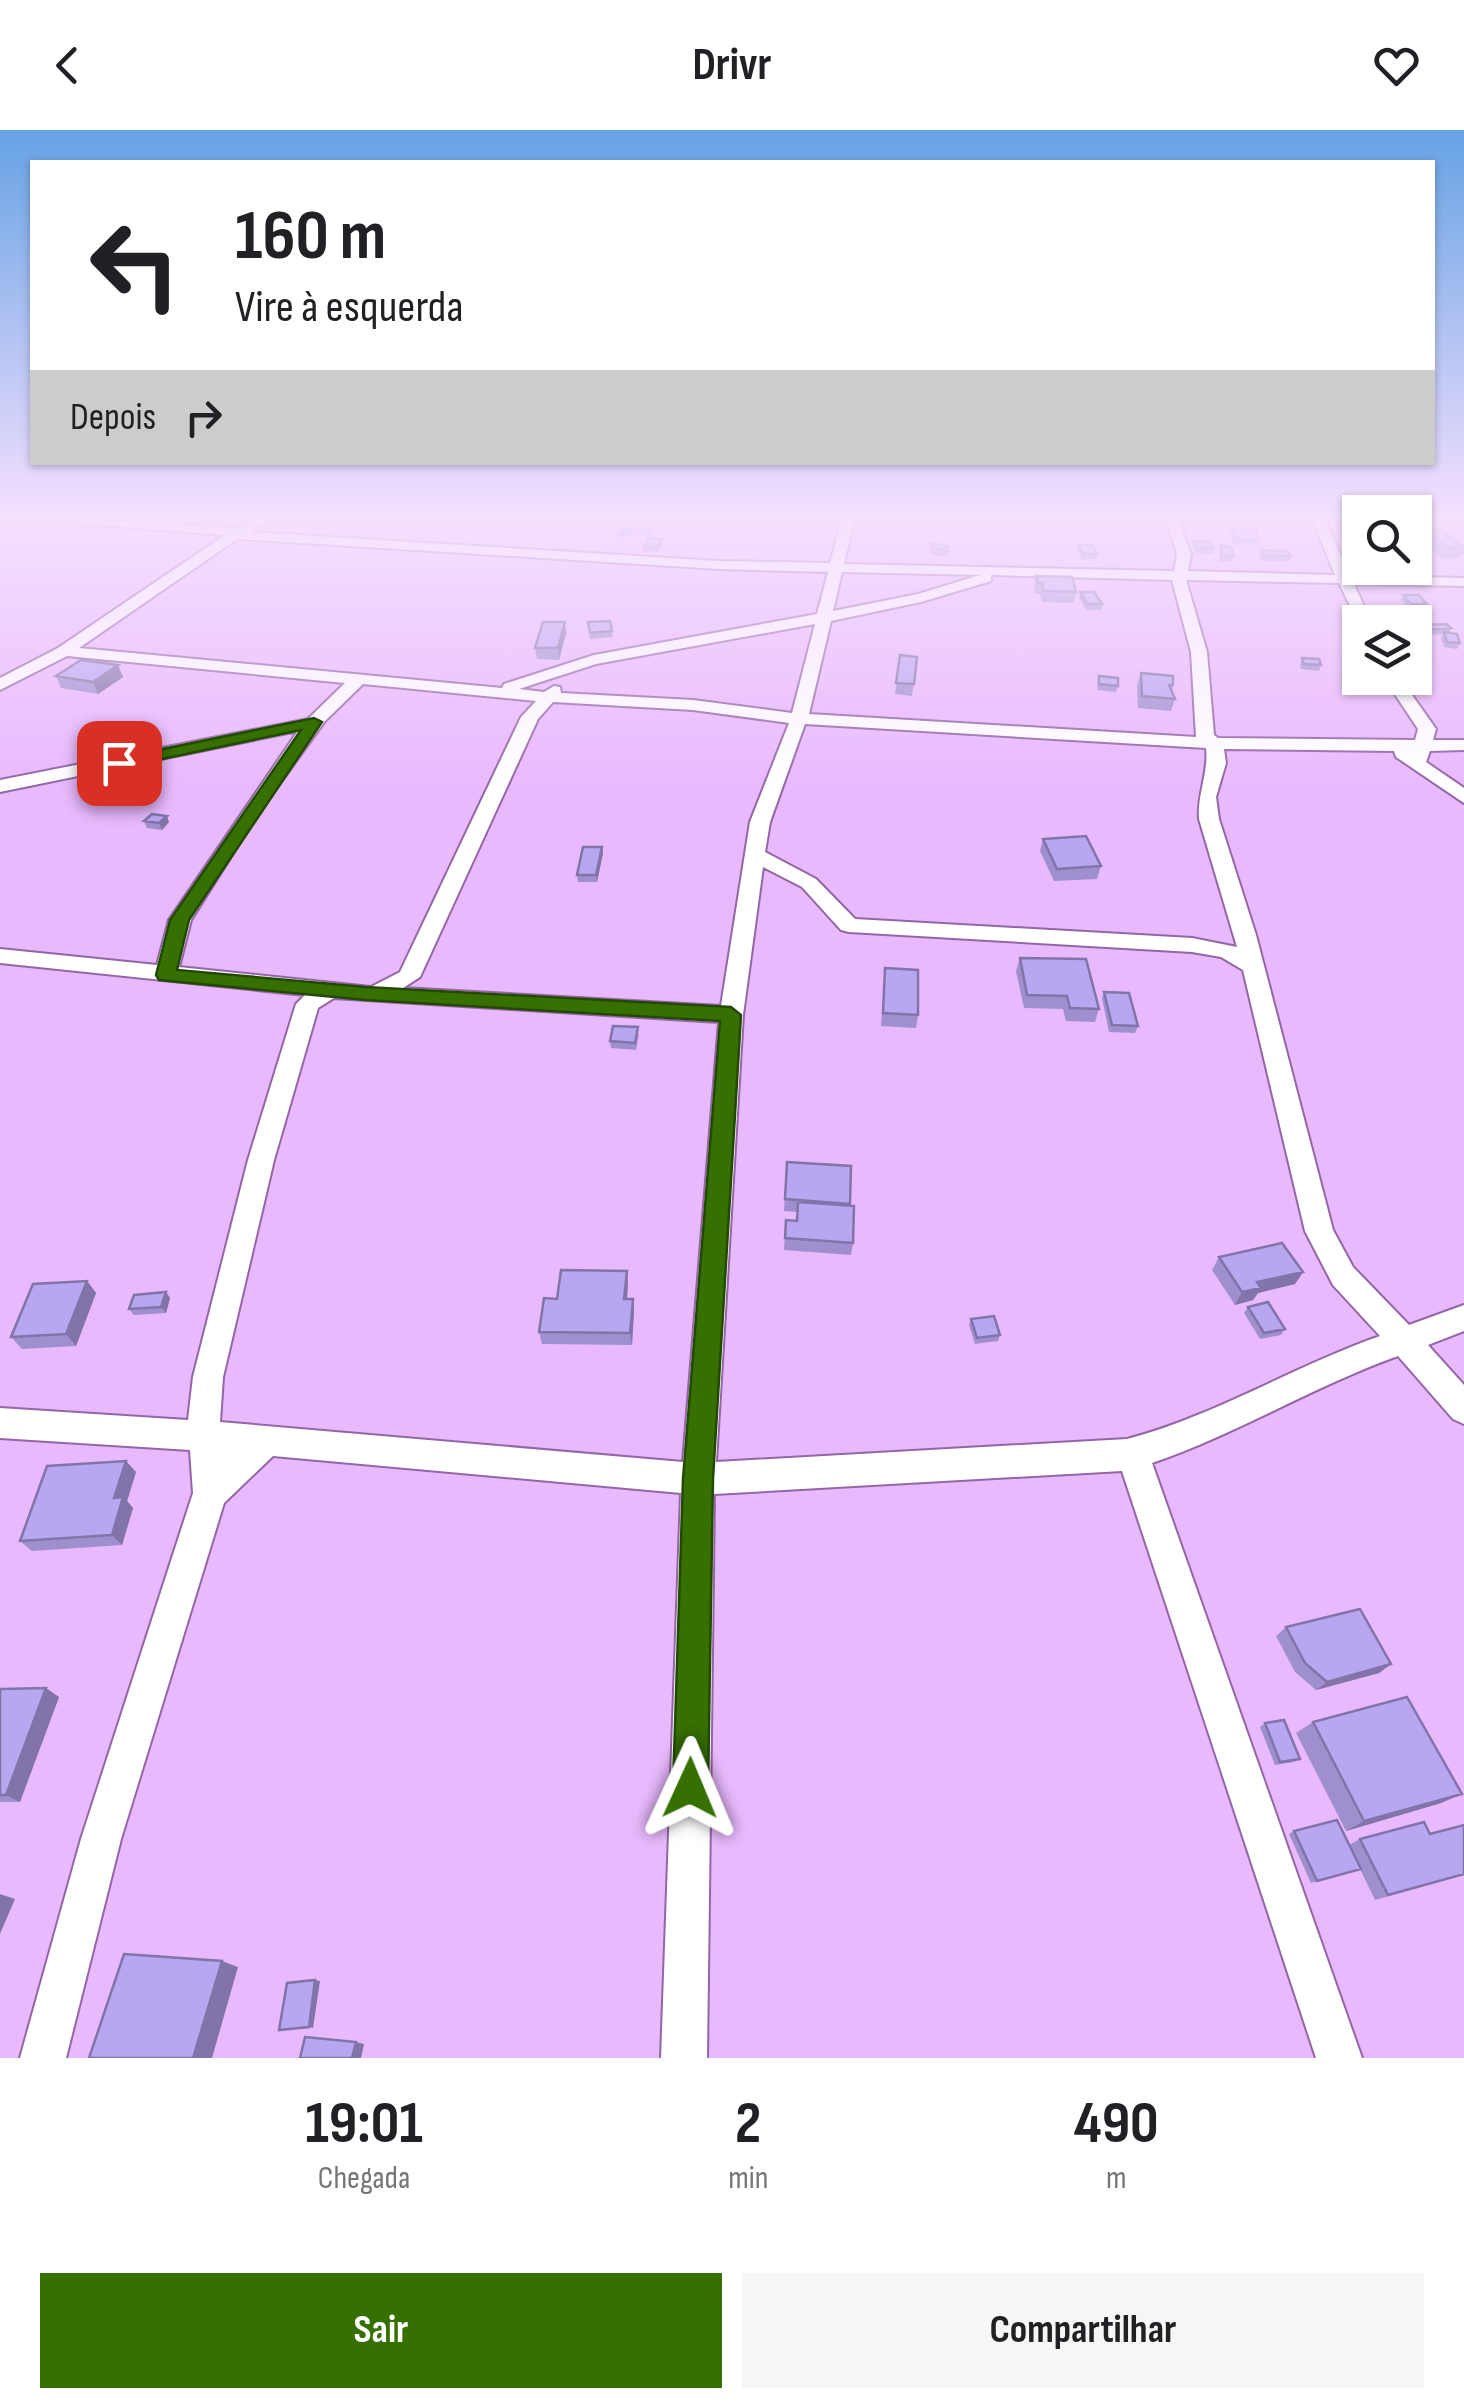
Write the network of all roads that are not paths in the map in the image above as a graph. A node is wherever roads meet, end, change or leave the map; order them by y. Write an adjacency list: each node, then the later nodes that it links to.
1 (134, 606): 6 (street)
2 (827, 606): 5 (street)
3 (877, 606): 5 (street)
4 (1186, 606): 19 (street)
5 (824, 616): 9 (street); 15 (street)
6 (115, 619): 7 (street); 8 (street)
7 (64, 651): 8 (street); 11 (street)
8 (107, 653): 10 (street)
9 (562, 673): 12 (street); 14 (street)
10 (336, 682): 12 (street); 16 (street)
11 (0, 685)
12 (480, 689): 14 (street)
13 (1404, 695): 17 (street)
14 (551, 697): 15 (street); 28 (street)
15 (799, 718): 19 (street); 23 (street)
16 (314, 722): 21 (street); 26 (street)
17 (1426, 728): 18 (street); 20 (street)
18 (1460, 745): 20 (street)
19 (1216, 753): 20 (street); 25 (street)
20 (1419, 754): 22 (street)
21 (0, 786)
22 (1464, 797)
23 (755, 855): 25 (street); 29 (street)
24 (0, 956): 26 (street)
25 (1250, 965): 31 (street)
26 (166, 975): 27 (street)
27 (310, 994): 28 (street); 34 (street)
28 (366, 994): 29 (street)
29 (731, 1015): 37 (street)
30 (1464, 1318): 31 (street)
31 (1406, 1341): 32 (street); 36 (street)
32 (1464, 1409)
33 (0, 1424): 34 (street)
34 (206, 1436): 35 (street); 38 (street)
35 (267, 1440): 37 (street); 38 (street)
36 (1133, 1455): 37 (street); 41 (street)
37 (698, 1479): 40 (street)
38 (210, 1492): 39 (street)
39 (43, 2058)
40 (684, 2058)
41 (1339, 2058)

